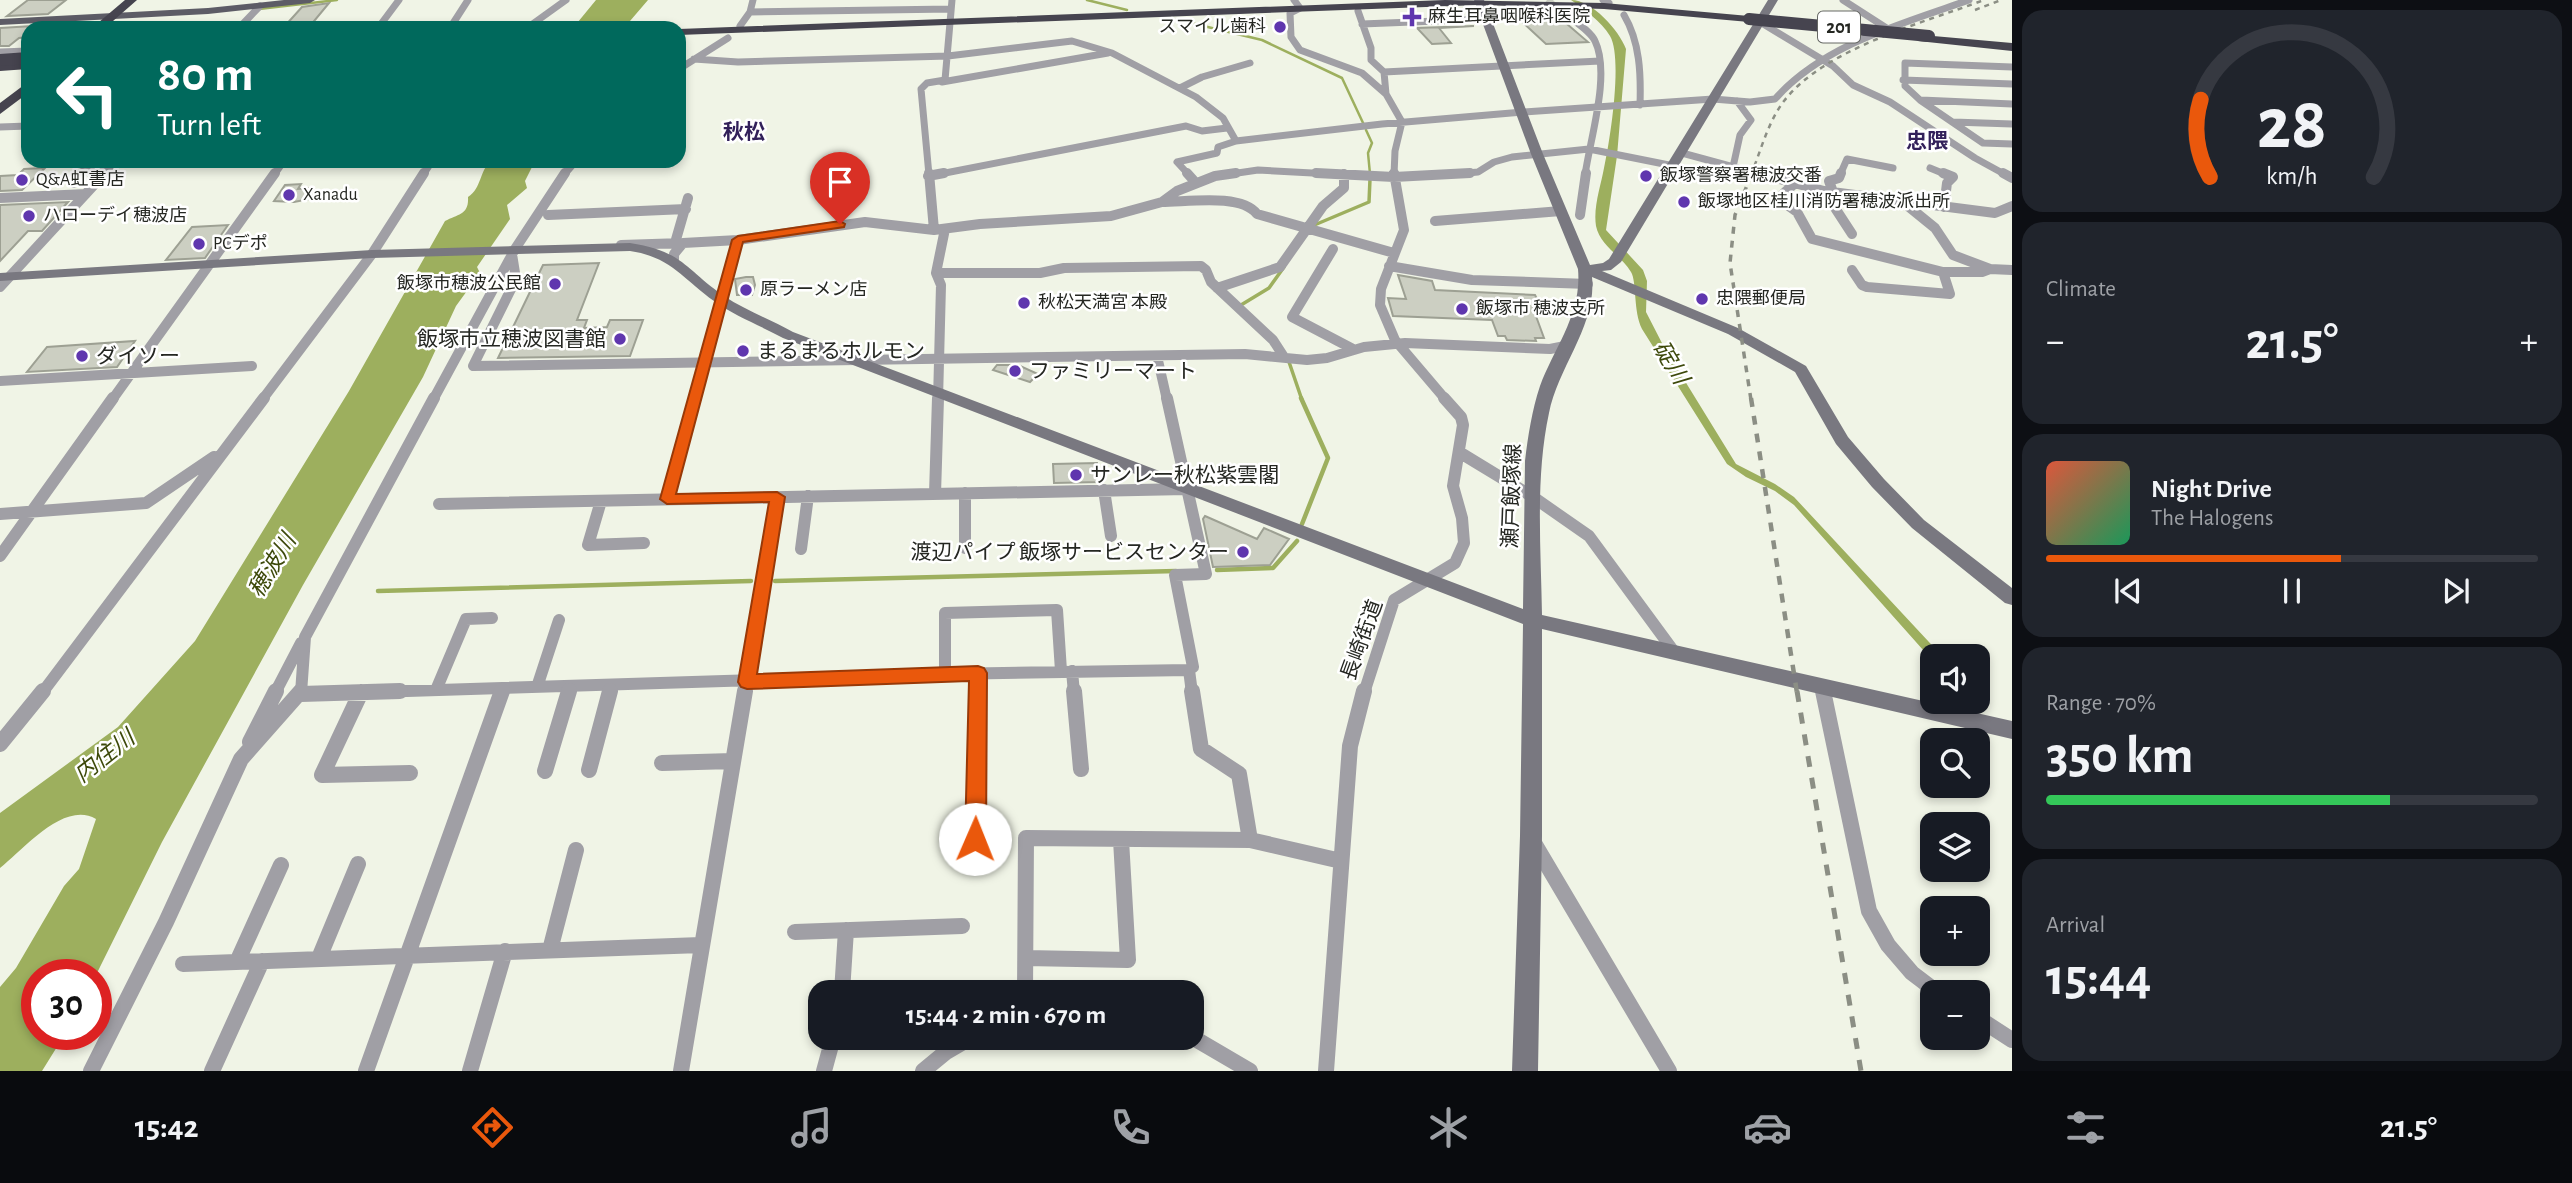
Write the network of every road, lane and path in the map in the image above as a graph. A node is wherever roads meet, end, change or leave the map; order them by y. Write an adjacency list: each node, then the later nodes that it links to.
1 (120, 0): 22 (highway)
2 (132, 0): 22 (highway)
3 (310, 0): 14 (main road)
4 (399, 0): 25 (street)
5 (468, 0): 26 (street)
6 (566, 0): 27 (street)
7 (753, 0): 18 (street)
8 (951, 0): 20 (street)
9 (1773, 0): 28 (street)
10 (1843, 0): 33 (street)
11 (1969, 0): 33 (street)
12 (1480, 3): 15 (highway, 201); 17 (highway, 201); 21 (street)
13 (1606, 5): 17 (highway, 201); 28 (highway, 201)
14 (256, 6): 22 (main road); 24 (street)
15 (1355, 6): 16 (highway, 201); 31 (street)
16 (1295, 7): 20 (highway, 201); 57 (street)
17 (1567, 8): 42 (street)
18 (750, 12): 20 (street); 32 (street)
19 (1624, 15): 63 (street)
20 (951, 19): 34 (highway, 201); 38 (street)
21 (1487, 19): 31 (street); 47 (street)
22 (104, 20): 23 (main road)
23 (52, 21)
24 (244, 21)
25 (383, 21)
26 (454, 21)
27 (537, 21)
28 (1752, 21): 36 (highway, 201, bridge); 43 (street); 59 (street)
29 (0, 22): 30 (main road)
30 (21, 22)
31 (1362, 23): 49 (street)
32 (740, 26)
33 (1888, 29): 43 (street)
34 (686, 34)
35 (728, 38): 41 (street)
36 (2012, 45)
37 (1112, 53): 38 (street); 53 (street); 55 (street)
38 (948, 55): 41 (street); 53 (street)
39 (21, 56): 40 (highway, bridge)
40 (1, 58): 44 (highway)
41 (694, 59): 46 (street)
42 (1600, 61): 47 (street); 64 (street)
43 (1821, 61): 61 (street); 90 (street)
44 (21, 63)
45 (1250, 63): 55 (street)
46 (686, 64)
47 (1504, 65): 49 (street); 66 (street)
48 (2008, 67): 50 (street); 51 (street)
49 (1384, 72): 57 (street)
50 (2012, 73)
51 (1903, 80): 54 (street); 60 (street)
52 (21, 81): 58 (highway)
53 (942, 82): 88 (street)
54 (2012, 84)
55 (1180, 88): 72 (street)
56 (21, 92): 65 (highway)
57 (1386, 94): 68 (street)
58 (0, 98)
59 (1713, 99): 61 (street); 63 (street); 76 (street)
60 (1920, 100): 62 (street); 67 (street)
61 (1737, 101): 79 (street)
62 (2012, 104)
63 (1638, 105): 64 (street)
64 (1601, 108): 66 (street); 75 (street)
65 (0, 110)
66 (1523, 113): 68 (street); 77 (street)
67 (1951, 121): 69 (street); 74 (street)
68 (1402, 122): 73 (street); 89 (street, 長崎街道)
69 (2012, 124)
70 (21, 126): 71 (street)
71 (0, 127)
72 (1227, 128): 73 (street); 88 (street)
73 (1236, 141): 92 (street)
74 (2012, 145)
75 (1591, 149): 77 (street); 78 (street); 105 (street)
76 (1682, 153): 78 (street); 79 (street)
77 (1537, 155): 89 (street); 103 (street)
78 (1674, 166): 125 (street)
79 (1733, 167): 93 (street)
80 (106, 168): 86 (street)
81 (279, 168): 117 (street)
82 (427, 168): 116 (street)
83 (570, 168): 114 (street)
84 (1894, 168): 94 (street)
85 (1930, 168): 101 (street)
86 (103, 170): 91 (street); 95 (street)
87 (1344, 174): 89 (street); 92 (street); 108 (street)
88 (928, 176): 109 (street)
89 (1394, 177): 115 (street, 長崎街道)
90 (2012, 178)
91 (73, 183)
92 (1196, 183): 99 (street)
93 (1794, 184): 94 (street); 123 (street)
94 (1828, 192): 98 (street); 110 (street)
95 (86, 194): 96 (street); 124 (street)
96 (0, 198)
97 (688, 198): 102 (street)
98 (1903, 201): 101 (street); 119 (street)
99 (1162, 202): 107 (street); 108 (street)
100 (2012, 206): 101 (street)
101 (1944, 207)
102 (686, 209): 104 (street); 112 (street)
103 (1561, 211): 106 (street); 125 (street)
104 (548, 215)
105 (1580, 215)
106 (1434, 221)
107 (946, 229): 109 (street); 122 (street)
108 (1308, 229): 115 (street); 127 (street)
109 (934, 230): 111 (street)
110 (1852, 234)
111 (738, 240): 112 (street); 128 (street)
112 (677, 248): 114 (street); 128 (street)
113 (1333, 248): 131 (street)
114 (512, 251): 116 (street); 137 (street); 166 (street)
115 (1394, 253): 118 (street, 長崎街道)
116 (372, 254): 117 (street); 142 (street)
117 (209, 264): 124 (street); 139 (street)
118 (1389, 266): 125 (street); 129 (street, 長崎街道)
119 (1990, 268): 121 (street); 123 (street)
120 (1852, 270): 123 (street)
121 (2012, 270)
122 (936, 272): 127 (street); 135 (street)
123 (1943, 272)
124 (5, 276): 126 (street)
125 (1587, 277): 132 (street, 瀬戸飯塚線); 162 (street)
126 (0, 287)
127 (1217, 288): 134 (street)
128 (720, 299): 136 (street); 137 (street)
129 (1395, 343): 130 (street); 131 (street); 143 (street, 長崎街道)
130 (1513, 348): 132 (street); 132 (street)
131 (1353, 349): 134 (street)
132 (1561, 354): 150 (street, 瀬戸飯塚線)
133 (1157, 356): 134 (street); 135 (street); 144 (street)
134 (1284, 357)
135 (940, 359): 136 (street); 141 (street)
136 (855, 360): 137 (street); 141 (street)
137 (705, 363): 151 (street)
138 (252, 366): 139 (street)
139 (131, 373): 140 (street); 154 (street)
140 (0, 381)
141 (939, 393): 144 (street); 147 (street)
142 (223, 451): 154 (street); 182 (street)
143 (1459, 452): 150 (street); 161 (street, 長崎街道)
144 (1186, 489): 145 (street); 161 (street); 168 (street)
145 (1104, 490): 146 (street); 156 (street)
146 (965, 493): 147 (street); 158 (street)
147 (935, 494): 148 (street)
148 (808, 496): 149 (street); 159 (street)
149 (777, 497): 151 (street); 172 (street)
150 (1533, 497): 165 (street, 瀬戸飯塚線); 167 (street)
151 (667, 499): 152 (street)
152 (601, 501): 153 (street); 157 (street)
153 (439, 504)
154 (31, 512): 155 (street); 160 (street)
155 (0, 514)
156 (1111, 536)
157 (644, 543)
158 (965, 548)
159 (801, 549)
160 (0, 556)
161 (1427, 582): 165 (street); 195 (street, 長崎街道)
162 (2012, 598)
163 (492, 618): 178 (street)
164 (559, 620): 175 (street)
165 (1532, 620): 167 (street); 190 (street, 瀬戸飯塚線)
166 (305, 637): 180 (street); 183 (street)
167 (1675, 653): 176 (street)
168 (1189, 670): 169 (street); 193 (street)
169 (1067, 671): 170 (street); 171 (street); 187 (street)
170 (978, 673): 171 (street); 191 (street)
171 (945, 674): 172 (street)
172 (747, 682): 173 (street); 184 (street)
173 (612, 685): 174 (street); 186 (street)
174 (571, 686): 175 (street); 188 (street)
175 (537, 687): 177 (street)
176 (1822, 687): 181 (street); 212 (street)
177 (503, 688): 178 (street); 204 (street)
178 (436, 690): 179 (street)
179 (361, 692): 180 (street); 189 (street)
180 (301, 694): 183 (street)
181 (2012, 730)
182 (0, 744)
183 (242, 759): 219 (street)
184 (733, 761): 185 (street); 201 (street)
185 (662, 763)
186 (589, 769)
187 (1081, 769)
188 (545, 771)
189 (410, 773)
190 (1531, 836): 227 (street, 瀬戸飯塚線); 228 (street)
191 (975, 839)
192 (1121, 840): 193 (street); 206 (street); 206 (street)
193 (1250, 840): 195 (street)
194 (576, 850): 202 (street)
195 (1342, 861): 226 (street, 長崎街道)
196 (358, 864): 205 (street)
197 (281, 865): 208 (street)
198 (962, 926): 199 (street)
199 (846, 930): 200 (street); 210 (street)
200 (795, 932)
201 (701, 945): 202 (street); 222 (street)
202 (550, 950): 203 (street)
203 (505, 951): 204 (street); 218 (street)
204 (408, 955): 205 (street); 221 (street)
205 (319, 958): 207 (street)
206 (1026, 958): 211 (street)
207 (262, 961): 208 (street); 220 (street)
208 (237, 962): 209 (street)
209 (183, 964)
210 (843, 980)
211 (1025, 980)
212 (1921, 980)
213 (1990, 1026): 214 (street)
214 (2012, 1040)
215 (1204, 1044): 225 (street)
216 (830, 1050): 223 (street)
217 (949, 1050): 224 (street)
218 (475, 1068)
219 (90, 1071)
220 (212, 1071)
221 (366, 1071)
222 (681, 1071)
223 (824, 1071)
224 (923, 1071)
225 (1250, 1071)
226 (1326, 1071)
227 (1525, 1071)
228 (1669, 1071)

